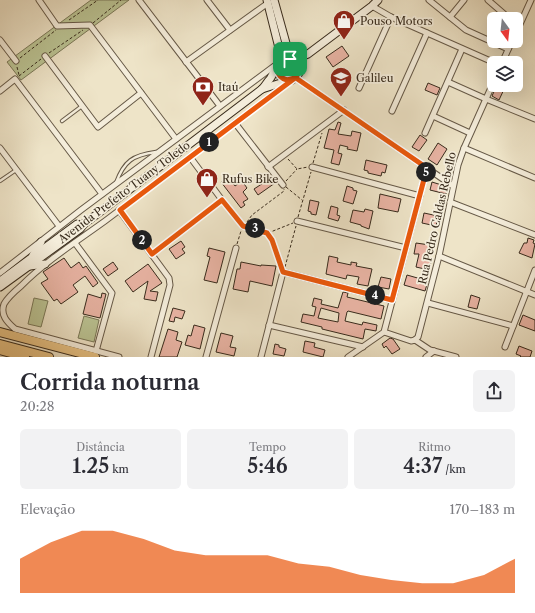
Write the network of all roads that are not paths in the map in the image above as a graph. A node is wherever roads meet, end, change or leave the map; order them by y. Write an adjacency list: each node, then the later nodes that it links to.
1 (39, 0): 35 (street)
2 (140, 0): 26 (street)
3 (207, 0): 15 (street)
4 (378, 0): 10 (main road)
5 (429, 0): 14 (street)
6 (464, 0): 14 (street)
7 (488, 0): 11 (street)
8 (531, 0): 12 (street)
9 (270, 1): 15 (street); 23 (main road); 27 (main road)
10 (372, 6): 13 (street); 20 (main road)
11 (502, 12)
12 (523, 14)
13 (391, 17): 16 (street); 31 (street)
14 (450, 17): 19 (street)
15 (230, 30): 26 (street)
16 (427, 33): 18 (street); 40 (street)
17 (0, 40): 25 (street)
18 (462, 49): 24 (street); 30 (street)
19 (508, 49): 22 (street)
20 (308, 54): 23 (main road); 28 (main road)
21 (45, 56): 37 (street)
22 (505, 56)
23 (293, 60): 27 (main road); 28 (main road)
24 (487, 60)
25 (16, 61)
26 (186, 62): 38 (street)
27 (281, 62): 29 (main road); 32 (main road, Avenida Prefeito Tuany Toledo); 38 (street, Avenida Prefeito Tuany Toledo)
28 (299, 68): 29 (main road)
29 (293, 79): 32 (main road, Avenida Prefeito Tuany Toledo); 39 (street); 44 (street, Avenida Prefeito Tuany Toledo)
30 (448, 82): 36 (street); 41 (street)
31 (360, 88)
32 (262, 89): 76 (main road, Avenida Prefeito Tuany Toledo)
33 (0, 91): 61 (street)
34 (489, 92): 36 (street, Rua Pedro Caldas Rebello)
35 (141, 94): 37 (street); 47 (street)
36 (486, 99): 42 (street); 46 (street, Rua Pedro Caldas Rebello)
37 (82, 105): 43 (lane)
38 (220, 106): 47 (street, Avenida Prefeito Tuany Toledo)
39 (344, 110): 52 (street); 54 (street)
40 (392, 111)
41 (433, 116): 45 (street); 46 (street)
42 (535, 119)
43 (62, 121)
44 (235, 123): 51 (street, Avenida Prefeito Tuany Toledo); 52 (street)
45 (426, 133)
46 (470, 133): 49 (street, Rua Pedro Caldas Rebello)
47 (176, 139): 50 (street, Avenida Prefeito Tuany Toledo)
48 (0, 148): 55 (street)
49 (464, 148): 56 (street); 60 (street, Rua Pedro Caldas Rebello)
50 (159, 152): 58 (street, Avenida Prefeito Tuany Toledo); 58 (lane)
51 (190, 157): 63 (street); 65 (street, Avenida Prefeito Tuany Toledo)
52 (268, 167): 59 (street)
53 (312, 167): 62 (street)
54 (427, 168): 60 (street); 62 (street)
55 (16, 169): 57 (lane); 67 (street)
56 (535, 178)
57 (0, 181)
58 (116, 184): 61 (street, Avenida Prefeito Tuany Toledo)
59 (283, 185)
60 (453, 186): 64 (street, Rua Pedro Caldas Rebello)
61 (102, 194): 67 (street, Avenida Prefeito Tuany Toledo)
62 (420, 196): 73 (street)
63 (222, 200): 68 (street); 74 (street)
64 (450, 202): 69 (street); 75 (street, Rua Pedro Caldas Rebello)
65 (120, 210): 71 (street, Avenida Prefeito Tuany Toledo); 74 (street)
66 (297, 221): 73 (street)
67 (59, 226): 70 (street, Avenida Prefeito Tuany Toledo)
68 (243, 226)
69 (535, 235)
70 (41, 242): 76 (main road); 80 (street, Avenida Prefeito Tuany Toledo)
71 (75, 243): 77 (street, Avenida Prefeito Tuany Toledo); 97 (street)
72 (236, 248): 104 (street)
73 (406, 248): 85 (street)
74 (152, 254): 103 (street)
75 (439, 256): 83 (street); 86 (street, Rua Pedro Caldas Rebello)
76 (30, 263): 77 (main road); 79 (main road, Avenida Prefeito Tuany Toledo)
77 (45, 264): 97 (street, Avenida Prefeito Tuany Toledo)
78 (535, 270): 83 (street)
79 (19, 271): 81 (main road); 82 (main road)
80 (0, 273)
81 (0, 281)
82 (0, 287)
83 (527, 292): 84 (street); 88 (street)
84 (535, 294)
85 (392, 300): 87 (street); 90 (street)
86 (428, 303): 88 (street); 91 (street, Rua Pedro Caldas Rebello)
87 (269, 325): 93 (street); 105 (street)
88 (513, 326): 94 (street)
89 (0, 332): 97 (main road)
90 (384, 332): 91 (street); 93 (street)
91 (415, 340): 96 (street)
92 (0, 344): 101 (main road)
93 (363, 347): 106 (street)
94 (505, 347)
95 (0, 350): 100 (main road)
96 (434, 351): 107 (street); 108 (street)
97 (95, 354): 102 (street)
98 (0, 356): 99 (main road)
99 (5, 357)
100 (25, 357)
101 (49, 357)
102 (119, 357)
103 (151, 357)
104 (206, 357)
105 (261, 357)
106 (348, 357)
107 (426, 357)
108 (456, 357)

